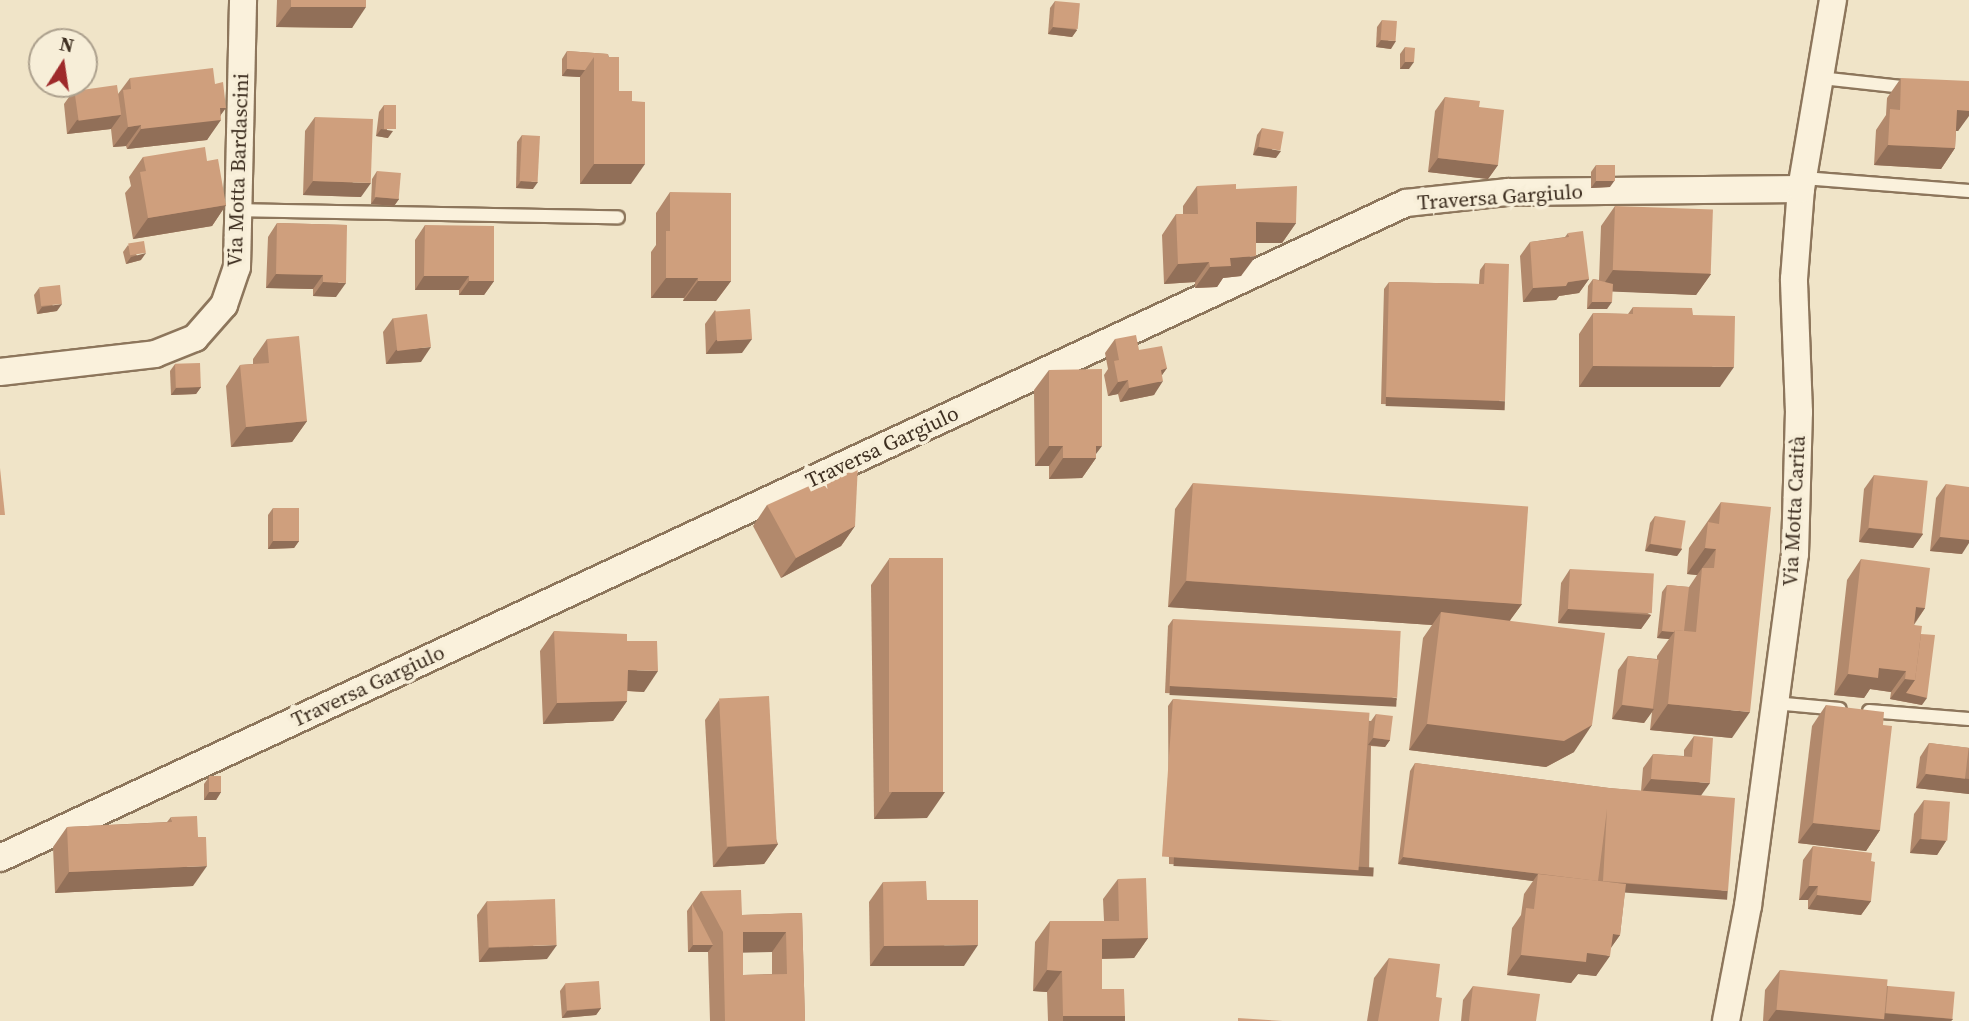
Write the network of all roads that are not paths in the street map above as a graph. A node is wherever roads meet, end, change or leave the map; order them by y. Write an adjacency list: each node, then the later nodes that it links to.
1 (243, 0): 7 (street, Via Motta Bardascini)
2 (1833, 0): 3 (street, Via Motta Carità)
3 (1821, 78): 4 (lane); 5 (street, Via Motta Carità)
4 (1928, 89)
5 (1802, 184): 6 (lane); 10 (street, Via Motta Carità); 12 (street, Traversa Gargiulo)
6 (1969, 191)
7 (238, 210): 8 (lane); 9 (street, Via Motta Bardascini)
8 (618, 217)
9 (0, 372)
10 (1774, 703): 11 (lane); 13 (street, Via Motta Carità)
11 (1969, 719)
12 (0, 858)
13 (1726, 1021)

